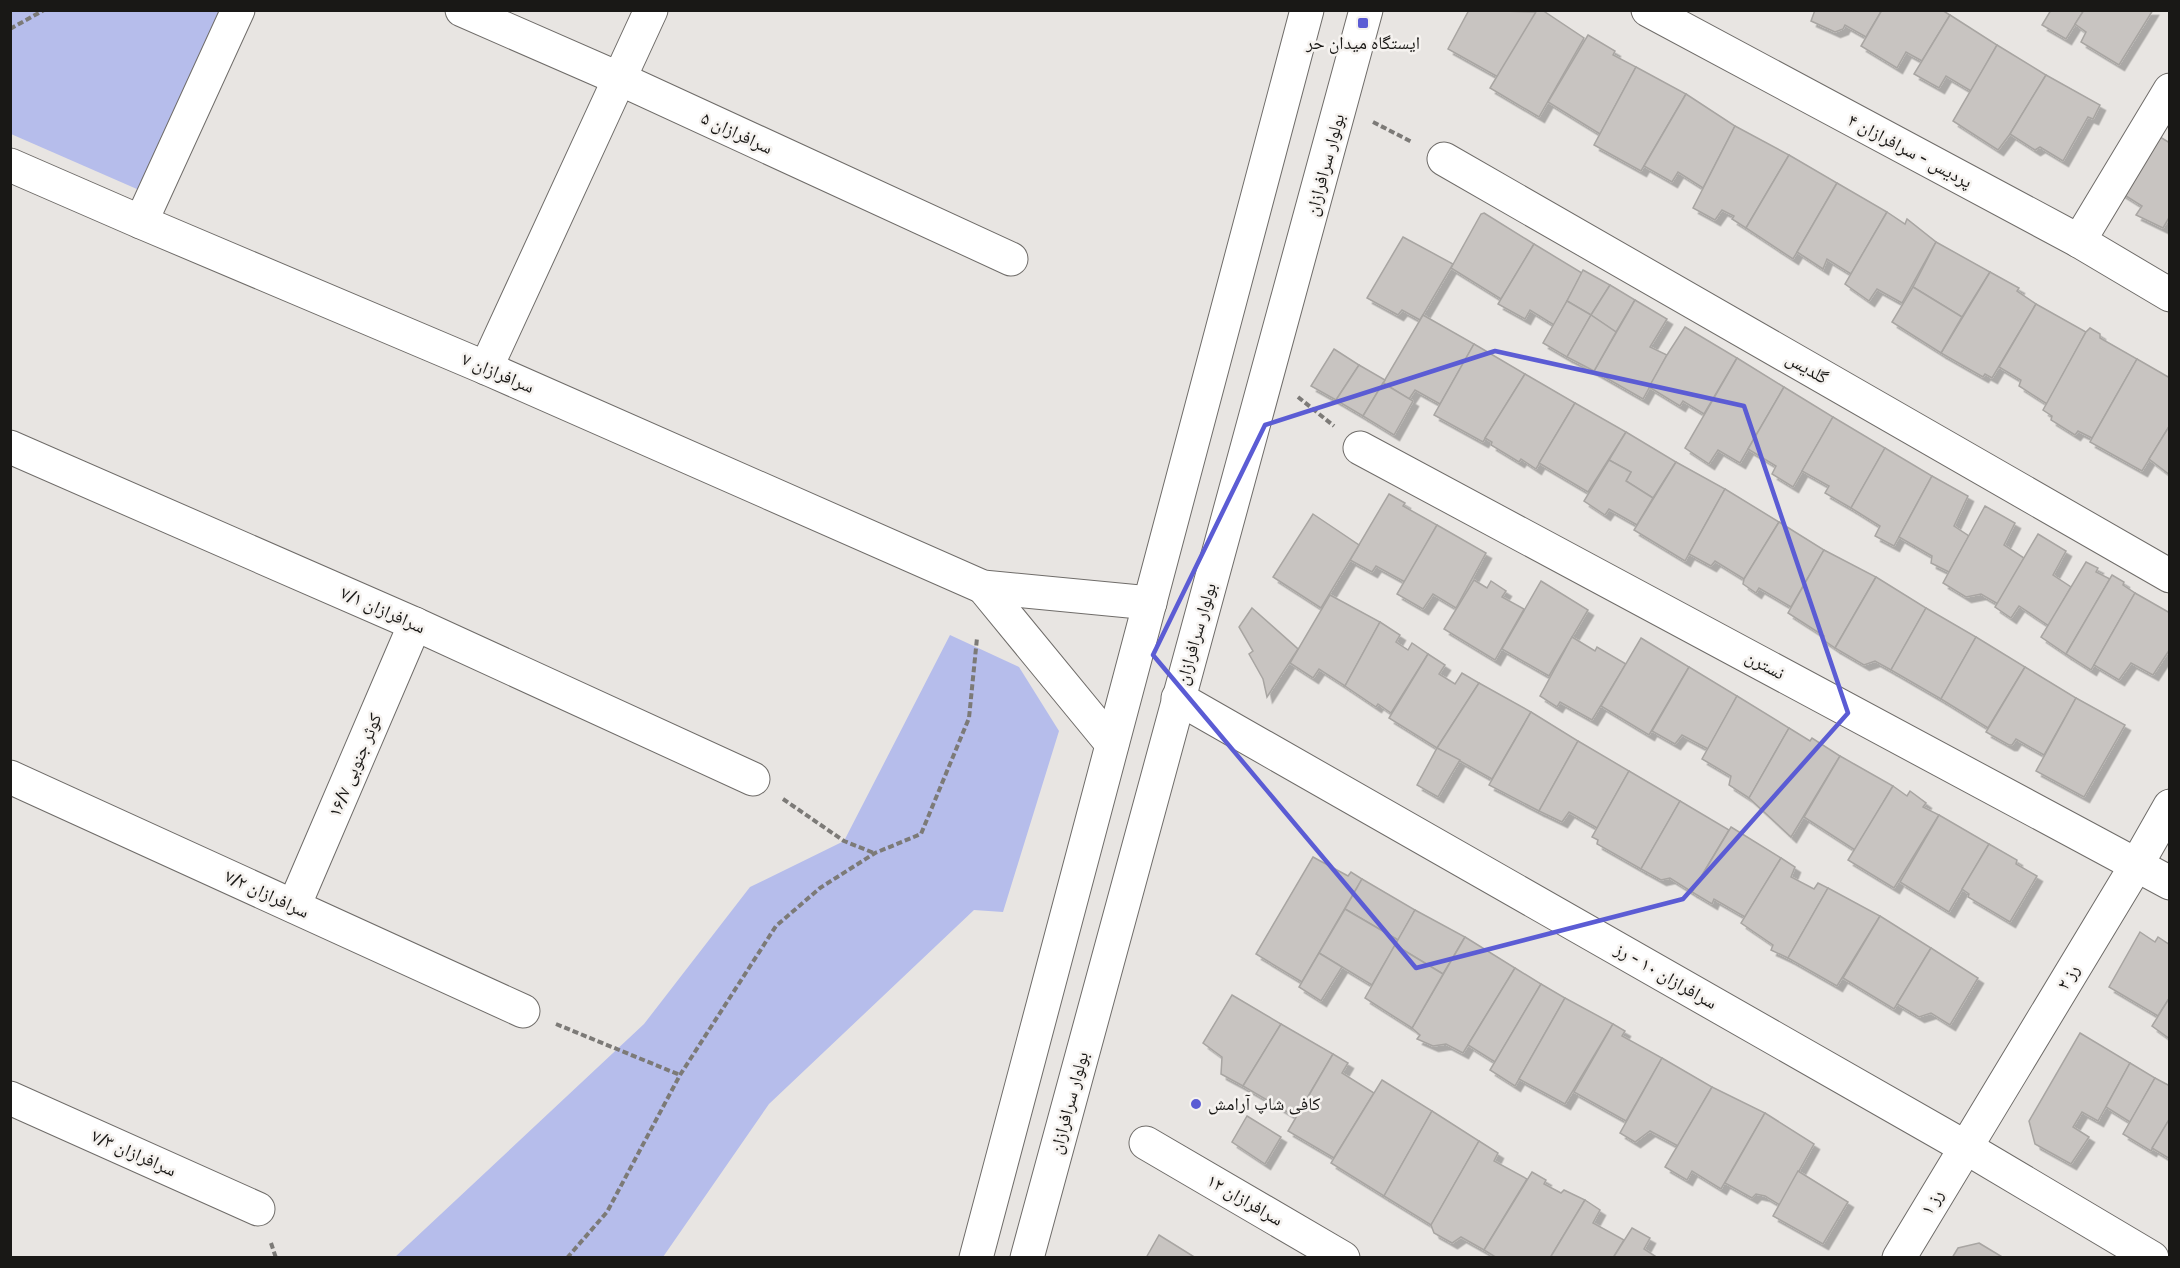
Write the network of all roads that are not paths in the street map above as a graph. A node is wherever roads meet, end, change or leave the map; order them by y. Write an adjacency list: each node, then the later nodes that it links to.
1 (237, 10): 11 (street)
2 (462, 10): 7 (street, سرافرازان ۵)
3 (651, 10): 7 (street)
4 (1307, 10): 20 (street)
5 (1366, 10): 22 (street, بولوار سرافرازان)
6 (1648, 10): 12 (street, پردیس - سرافرازان ۴)
7 (620, 79): 13 (street, سرافرازان ۵); 15 (street)
8 (2169, 90): 12 (street)
9 (1444, 159): 18 (street, گلدیس)
10 (10, 165): 11 (street, سرافرازان ۷)
11 (141, 222): 15 (street, سرافرازان ۷)
12 (2079, 241): 14 (street, پردیس - سرافرازان ۴)
13 (1011, 259)
14 (2169, 295)
15 (486, 368): 19 (street, سرافرازان ۷)
16 (10, 447): 21 (street, سرافرازان ۷/۱)
17 (1360, 448): 27 (street, نسترن)
18 (2169, 576)
19 (983, 587): 20 (street); 23 (street)
20 (1150, 603): 23 (street)
21 (416, 624): 25 (street, سرافرازان ۷/۱); 29 (street, کوثر جنوبی ۱۶/۷)
22 (1178, 698): 33 (street, سرافرازان ۱۰ - رز); 36 (street, بولوار سرافرازان)
23 (1112, 744): 35 (street)
24 (10, 777): 29 (street, سرافرازان ۷/۲)
25 (753, 779)
26 (2169, 806): 27 (street, رز ۲)
27 (2137, 864): 28 (street, نسترن); 33 (street, رز ۲)
28 (2169, 883)
29 (294, 906): 30 (street, سرافرازان ۷/۲)
30 (523, 1011)
31 (10, 1098): 34 (street, سرافرازان ۷/۳)
32 (1146, 1143): 37 (street, سرافرازان ۱۲)
33 (1965, 1147): 38 (street, رز ۱); 39 (street, سرافرازان ۱۰ - رز)
34 (258, 1209)
35 (976, 1257)
36 (1028, 1257)
37 (1343, 1257)
38 (1899, 1257)
39 (2152, 1257)

